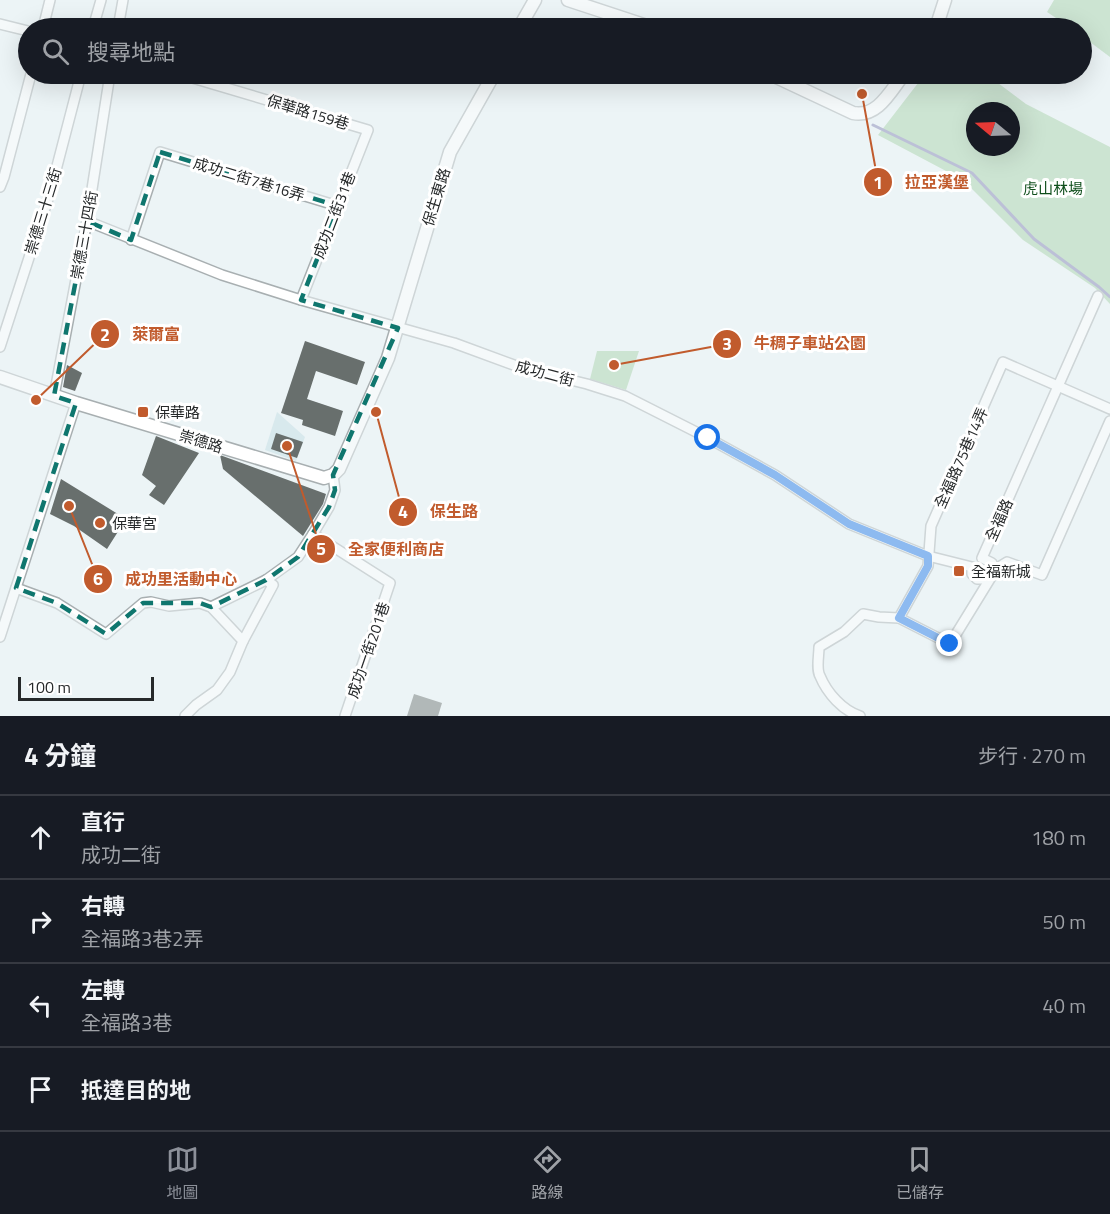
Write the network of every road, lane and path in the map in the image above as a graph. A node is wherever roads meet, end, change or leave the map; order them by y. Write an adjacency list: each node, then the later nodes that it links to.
1 (50, 0): 7 (street)
2 (100, 0): 8 (street)
3 (123, 0): 9 (street)
4 (535, 0): 10 (street)
5 (568, 0): 11 (street)
6 (945, 0): 12 (street)
7 (46, 18)
8 (96, 18)
9 (120, 18)
10 (525, 18)
11 (623, 18)
12 (939, 18)
13 (0, 24): 14 (street)
14 (18, 28)
15 (28, 84): 23 (street)
16 (78, 84): 30 (street, 崇德三十三街)
17 (108, 84): 25 (street, 崇德三十四街)
18 (213, 84): 22 (street, 保華路159巷)
19 (488, 84): 29 (street, 保生東路)
20 (791, 84): 21 (street)
21 (896, 84)
22 (368, 130): 24 (street, 成功二街31巷)
23 (0, 187)
24 (338, 206): 26 (street, 成功二街7巷16弄); 28 (street, 成功二街31巷)
25 (87, 221): 26 (street, 成功二街); 33 (street, 崇德三十四街)
26 (131, 240): 28 (street, 成功二街)
27 (1098, 296): 32 (street, 全福路)
28 (301, 300): 29 (street, 成功二街)
29 (398, 328): 37 (street, 保生東路); 39 (street, 成功二街)
30 (0, 347)
31 (0, 377): 33 (street, 崇德路)
32 (1058, 386): 35 (street); 39 (street, 全福路75巷14弄); 40 (street, 全福路)
33 (54, 396): 34 (street, 崇德路)
34 (76, 403): 37 (street, 崇德路); 44 (street)
35 (1110, 409)
36 (1110, 421): 42 (street)
37 (333, 475): 38 (street)
38 (313, 534): 43 (street); 50 (street, 成功一街201巷)
39 (928, 556): 41 (street, 成功二街); 46 (street, 全福路75巷14弄)
40 (982, 558): 41 (street); 42 (street, 全福路)
41 (972, 567): 42 (street)
42 (993, 572): 46 (street)
43 (266, 580): 45 (street); 48 (street)
44 (16, 588): 45 (street); 47 (street)
45 (211, 607): 48 (street)
46 (899, 618): 51 (street)
47 (0, 637)
48 (243, 641): 49 (street)
49 (185, 716)
50 (345, 716)
51 (860, 716)

